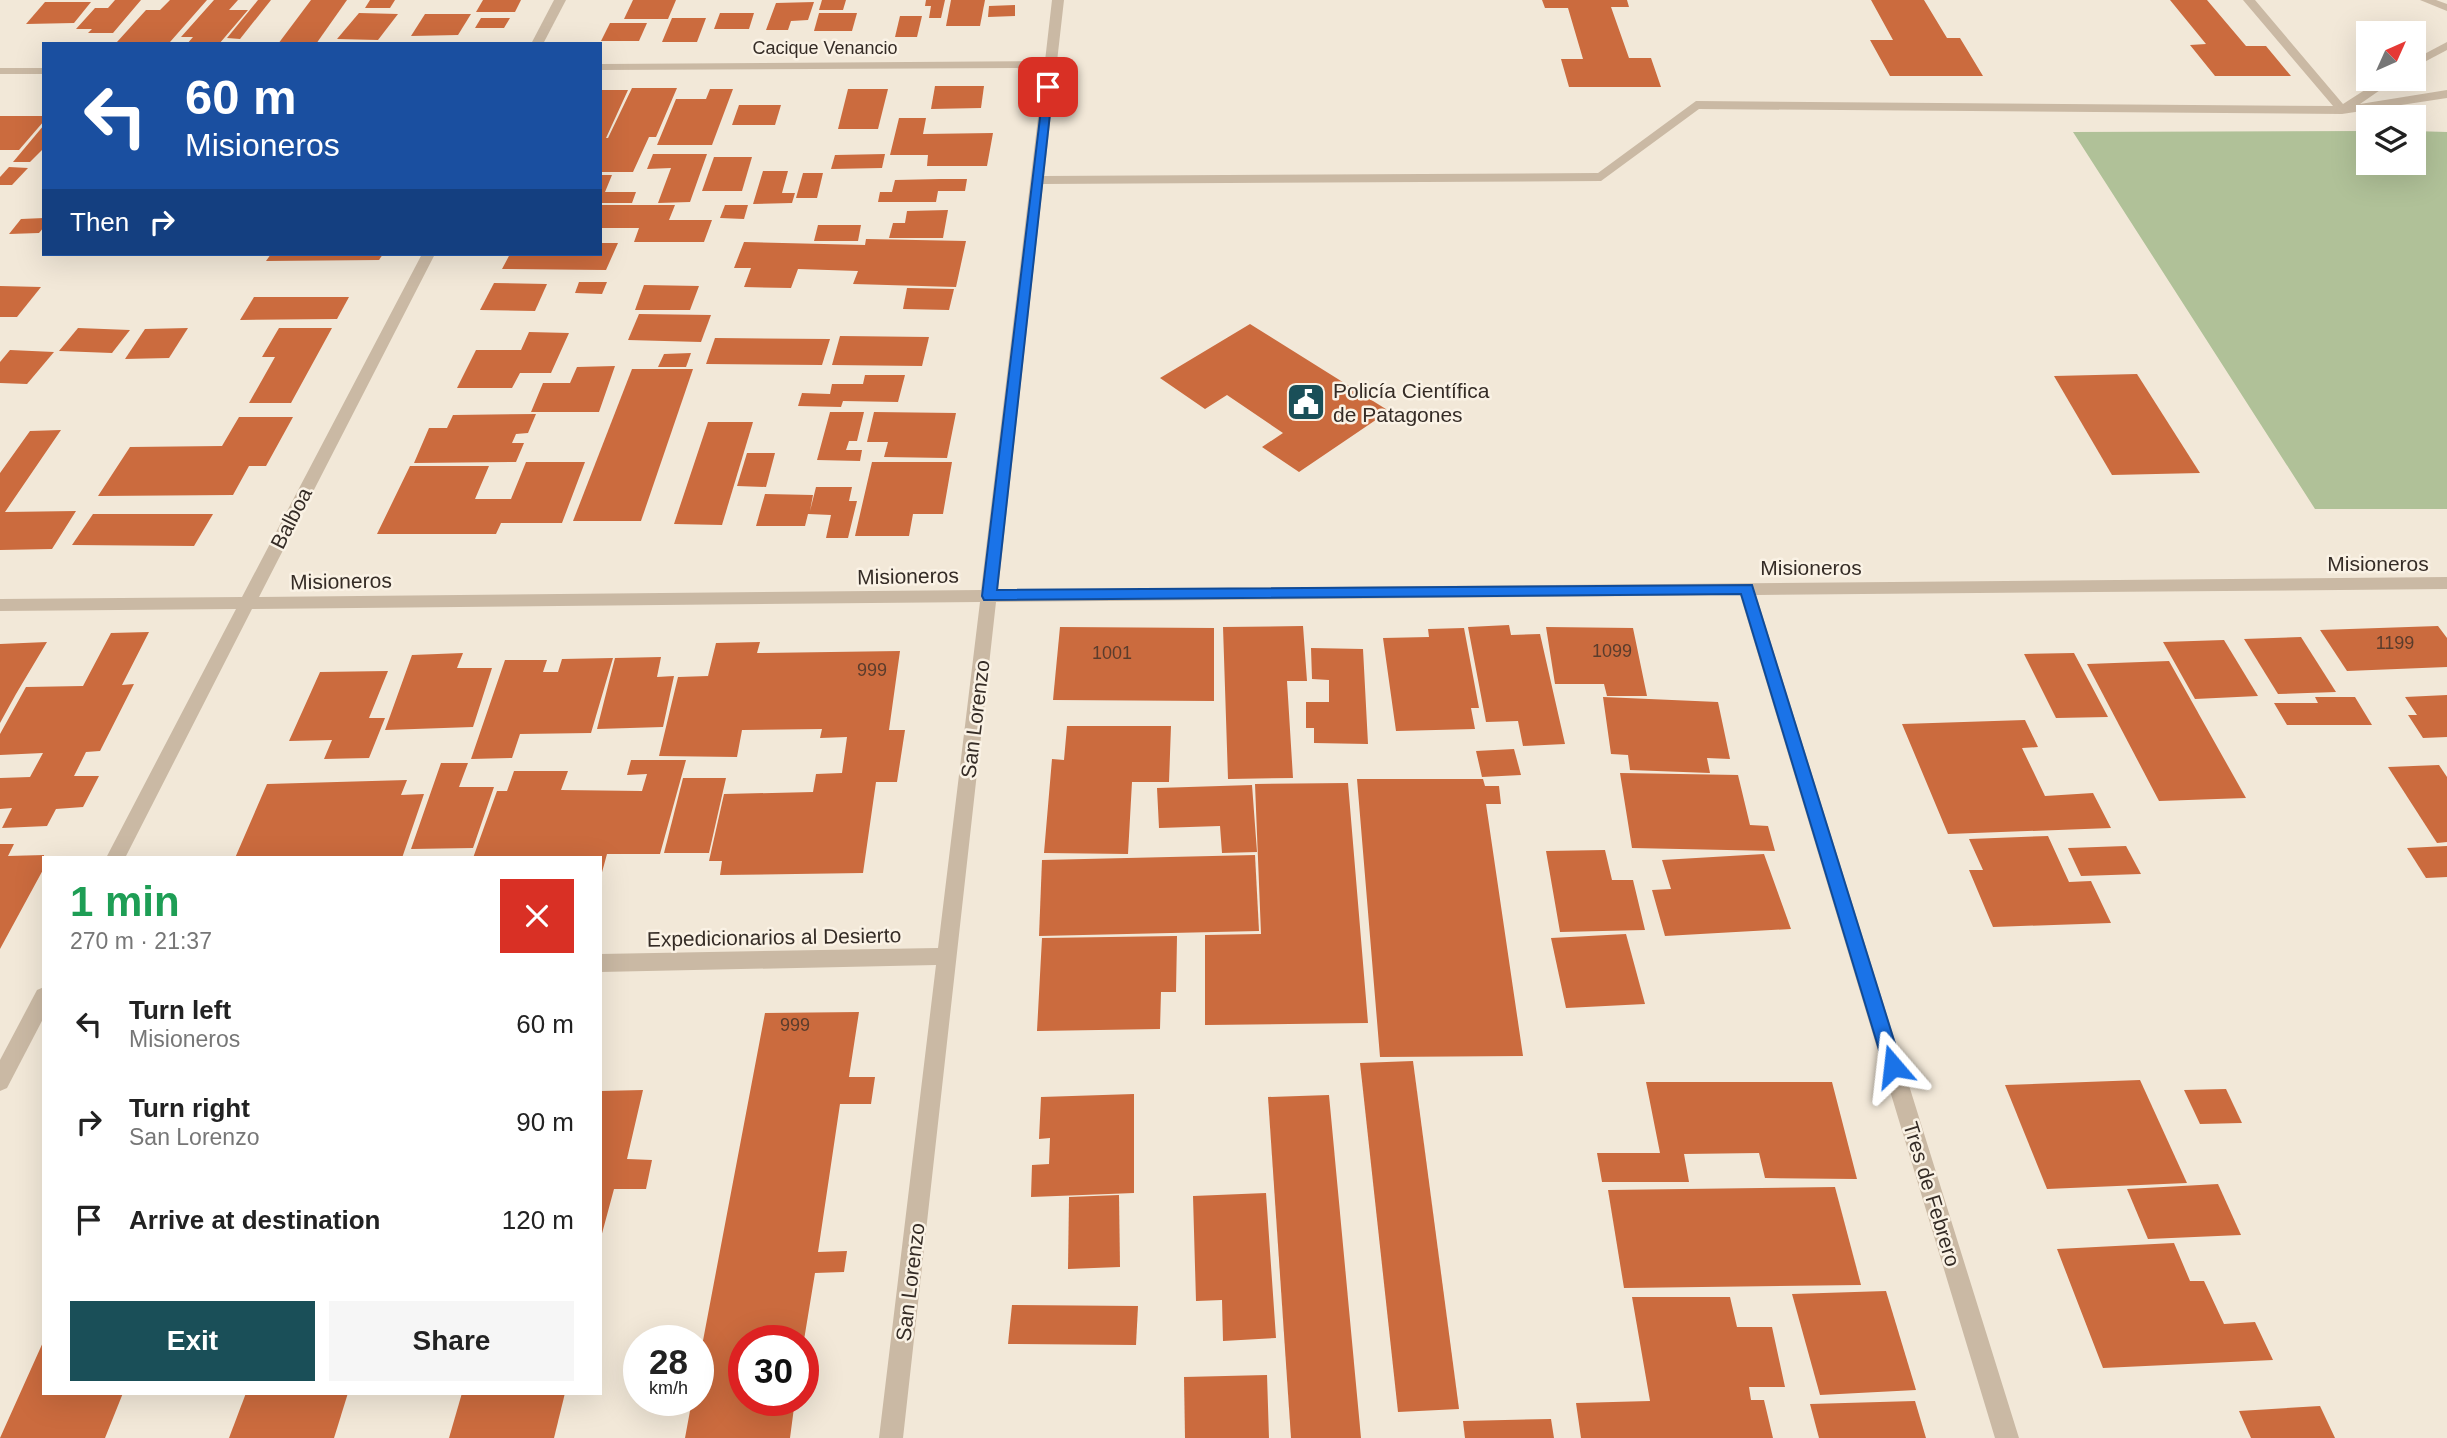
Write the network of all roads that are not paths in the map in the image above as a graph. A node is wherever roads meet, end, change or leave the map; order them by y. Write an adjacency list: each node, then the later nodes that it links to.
1 (559, 0): 6 (street)
2 (1058, 0): 9 (street, San Lorenzo)
3 (2249, 0): 15 (street)
4 (2426, 0): 5 (street)
5 (2447, 8)
6 (538, 42)
7 (2447, 45): 8 (street)
8 (2426, 57)
9 (1051, 64): 10 (street, Cacique Venancio); 16 (street, San Lorenzo)
10 (602, 67)
11 (0, 71): 12 (street)
12 (42, 71)
13 (2371, 91): 15 (street)
14 (2447, 94): 15 (street)
15 (2342, 110): 16 (street)
16 (1038, 180): 20 (street, San Lorenzo)
17 (427, 256): 21 (street, Balboa)
18 (2447, 583): 19 (street, Misioneros)
19 (1746, 589): 20 (street, Misioneros); 29 (street, Tres de Febrero)
20 (989, 596): 21 (street, Misioneros); 24 (street, San Lorenzo)
21 (248, 603): 22 (street, Misioneros); 23 (street, Balboa)
22 (0, 605)
23 (116, 856)
24 (948, 956): 25 (street, Expedicionarios al Desierto); 28 (street, San Lorenzo)
25 (602, 963)
26 (42, 1000): 27 (street)
27 (0, 1081)
28 (891, 1438)
29 (2007, 1438)

